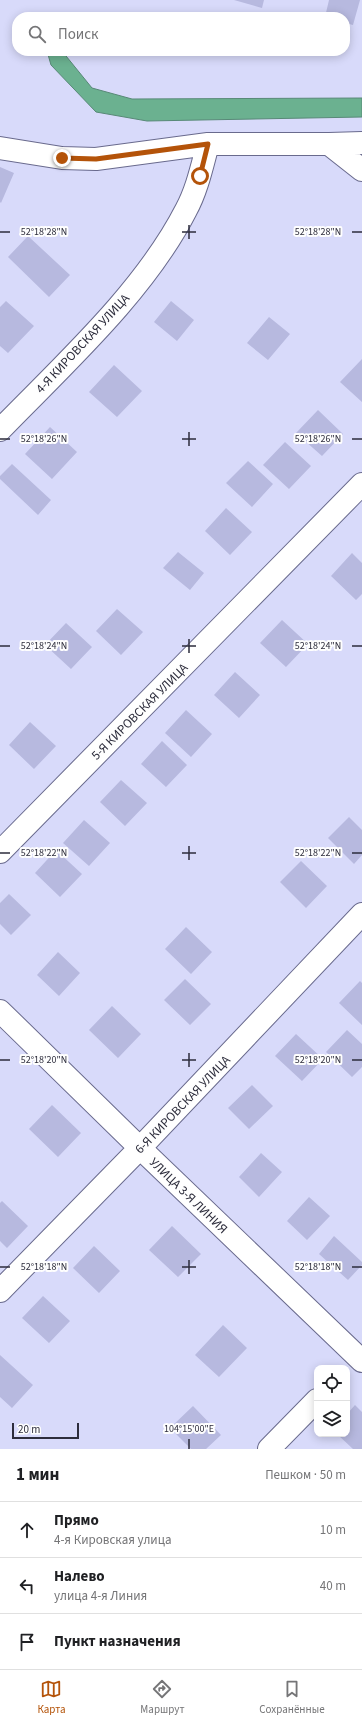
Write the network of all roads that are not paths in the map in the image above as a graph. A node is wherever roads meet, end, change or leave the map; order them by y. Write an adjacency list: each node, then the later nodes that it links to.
1 (362, 142): 3 (street)
2 (208, 144): 3 (street); 4 (street); 6 (street, 4-Я КИРОВСКАЯ УЛИЦА)
3 (329, 144): 5 (street)
4 (0, 148)
5 (362, 170)
6 (0, 430)
7 (362, 484): 8 (street, 5-Я КИРОВСКАЯ УЛИЦА)
8 (0, 852)
9 (362, 914): 11 (street, 6-Я КИРОВСКАЯ УЛИЦА)
10 (0, 1011): 11 (street, УЛИЦА 3-Я ЛИНИЯ)
11 (140, 1148): 12 (street, 6-Я КИРОВСКАЯ УЛИЦА); 13 (street, УЛИЦА 3-Я ЛИНИЯ)
12 (0, 1291)
13 (357, 1361)
14 (316, 1401): 15 (street)
15 (269, 1449)

